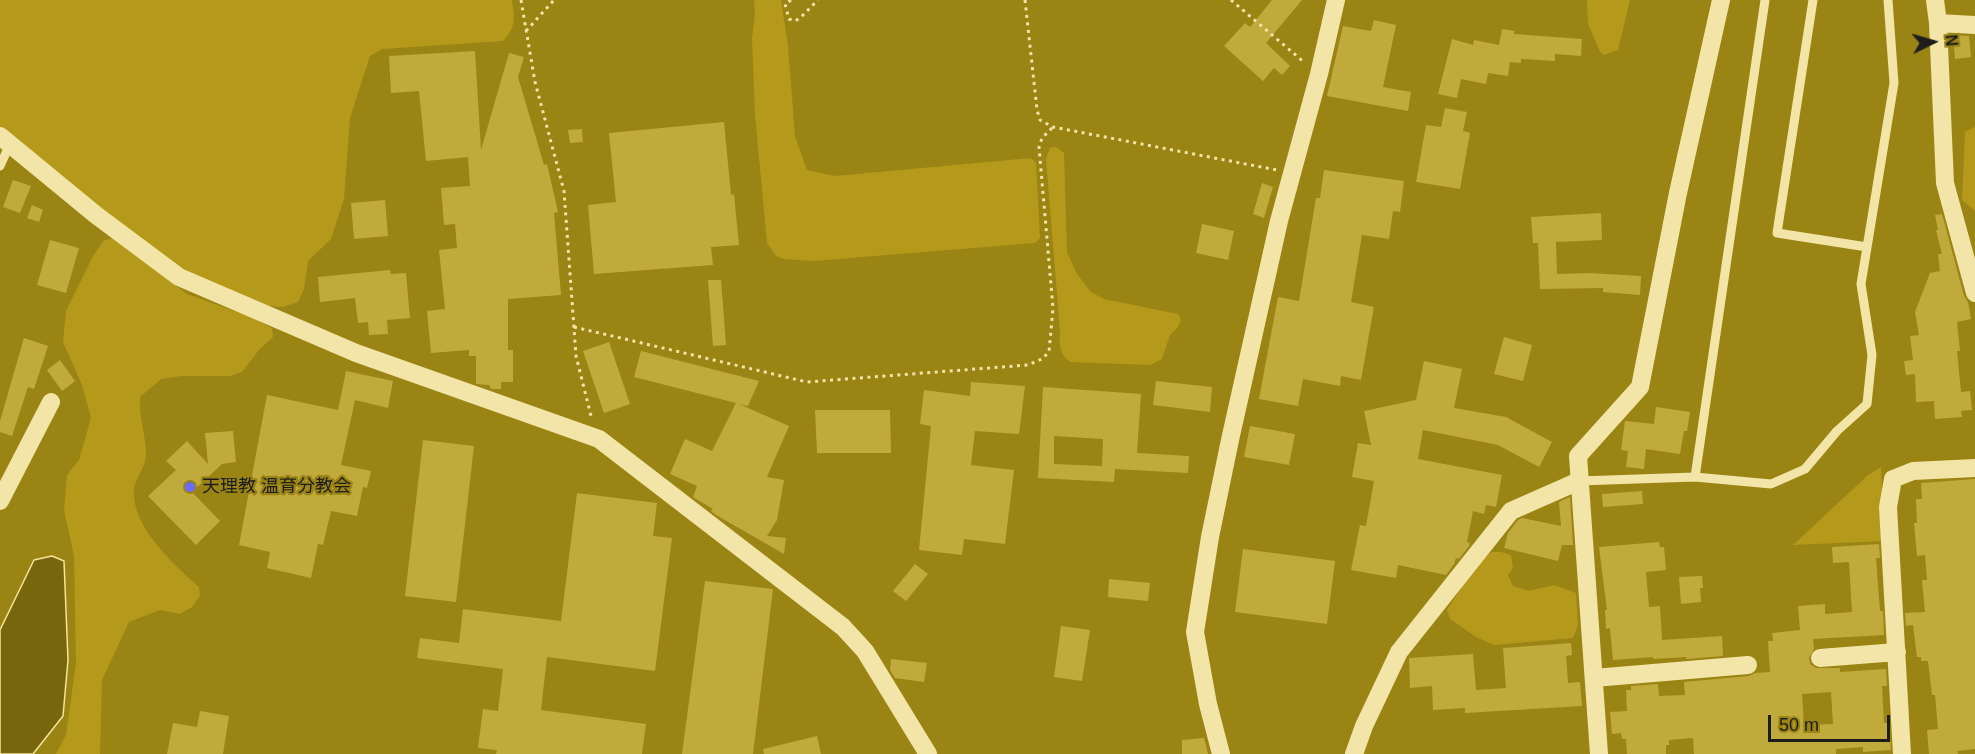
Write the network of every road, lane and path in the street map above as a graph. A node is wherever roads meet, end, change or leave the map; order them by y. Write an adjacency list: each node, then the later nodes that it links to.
1 (521, 0): 15 (path)
2 (554, 0): 15 (path)
3 (790, 0): 4 (path)
4 (818, 0)
5 (1025, 0): 17 (path)
6 (1231, 0): 16 (path)
7 (1336, 0): 16 (street)
8 (1721, 0): 28 (street)
9 (1766, 0): 27 (lane)
10 (1813, 0): 21 (lane)
11 (1888, 0): 21 (lane)
12 (1935, 0): 13 (street)
13 (1938, 23): 14 (street); 22 (street)
14 (1975, 25)
15 (526, 31): 23 (path)
16 (1319, 74): 20 (street)
17 (1053, 127): 20 (path); 23 (path)
18 (5, 140): 19 (lane); 25 (street)
19 (0, 166)
20 (1293, 173): 35 (street)
21 (1867, 247): 27 (lane)
22 (1975, 293)
23 (574, 327): 25 (path)
24 (51, 402): 29 (street)
25 (599, 439): 34 (street)
26 (1975, 468): 30 (street)
27 (1695, 477): 28 (lane)
28 (1579, 481): 33 (street); 36 (street)
29 (0, 501)
30 (1897, 652): 31 (street); 38 (street)
31 (1820, 658)
32 (1748, 665): 33 (street)
33 (1594, 678): 37 (street)
34 (927, 754)
35 (1221, 754)
36 (1354, 754)
37 (1599, 754)
38 (1902, 754)

